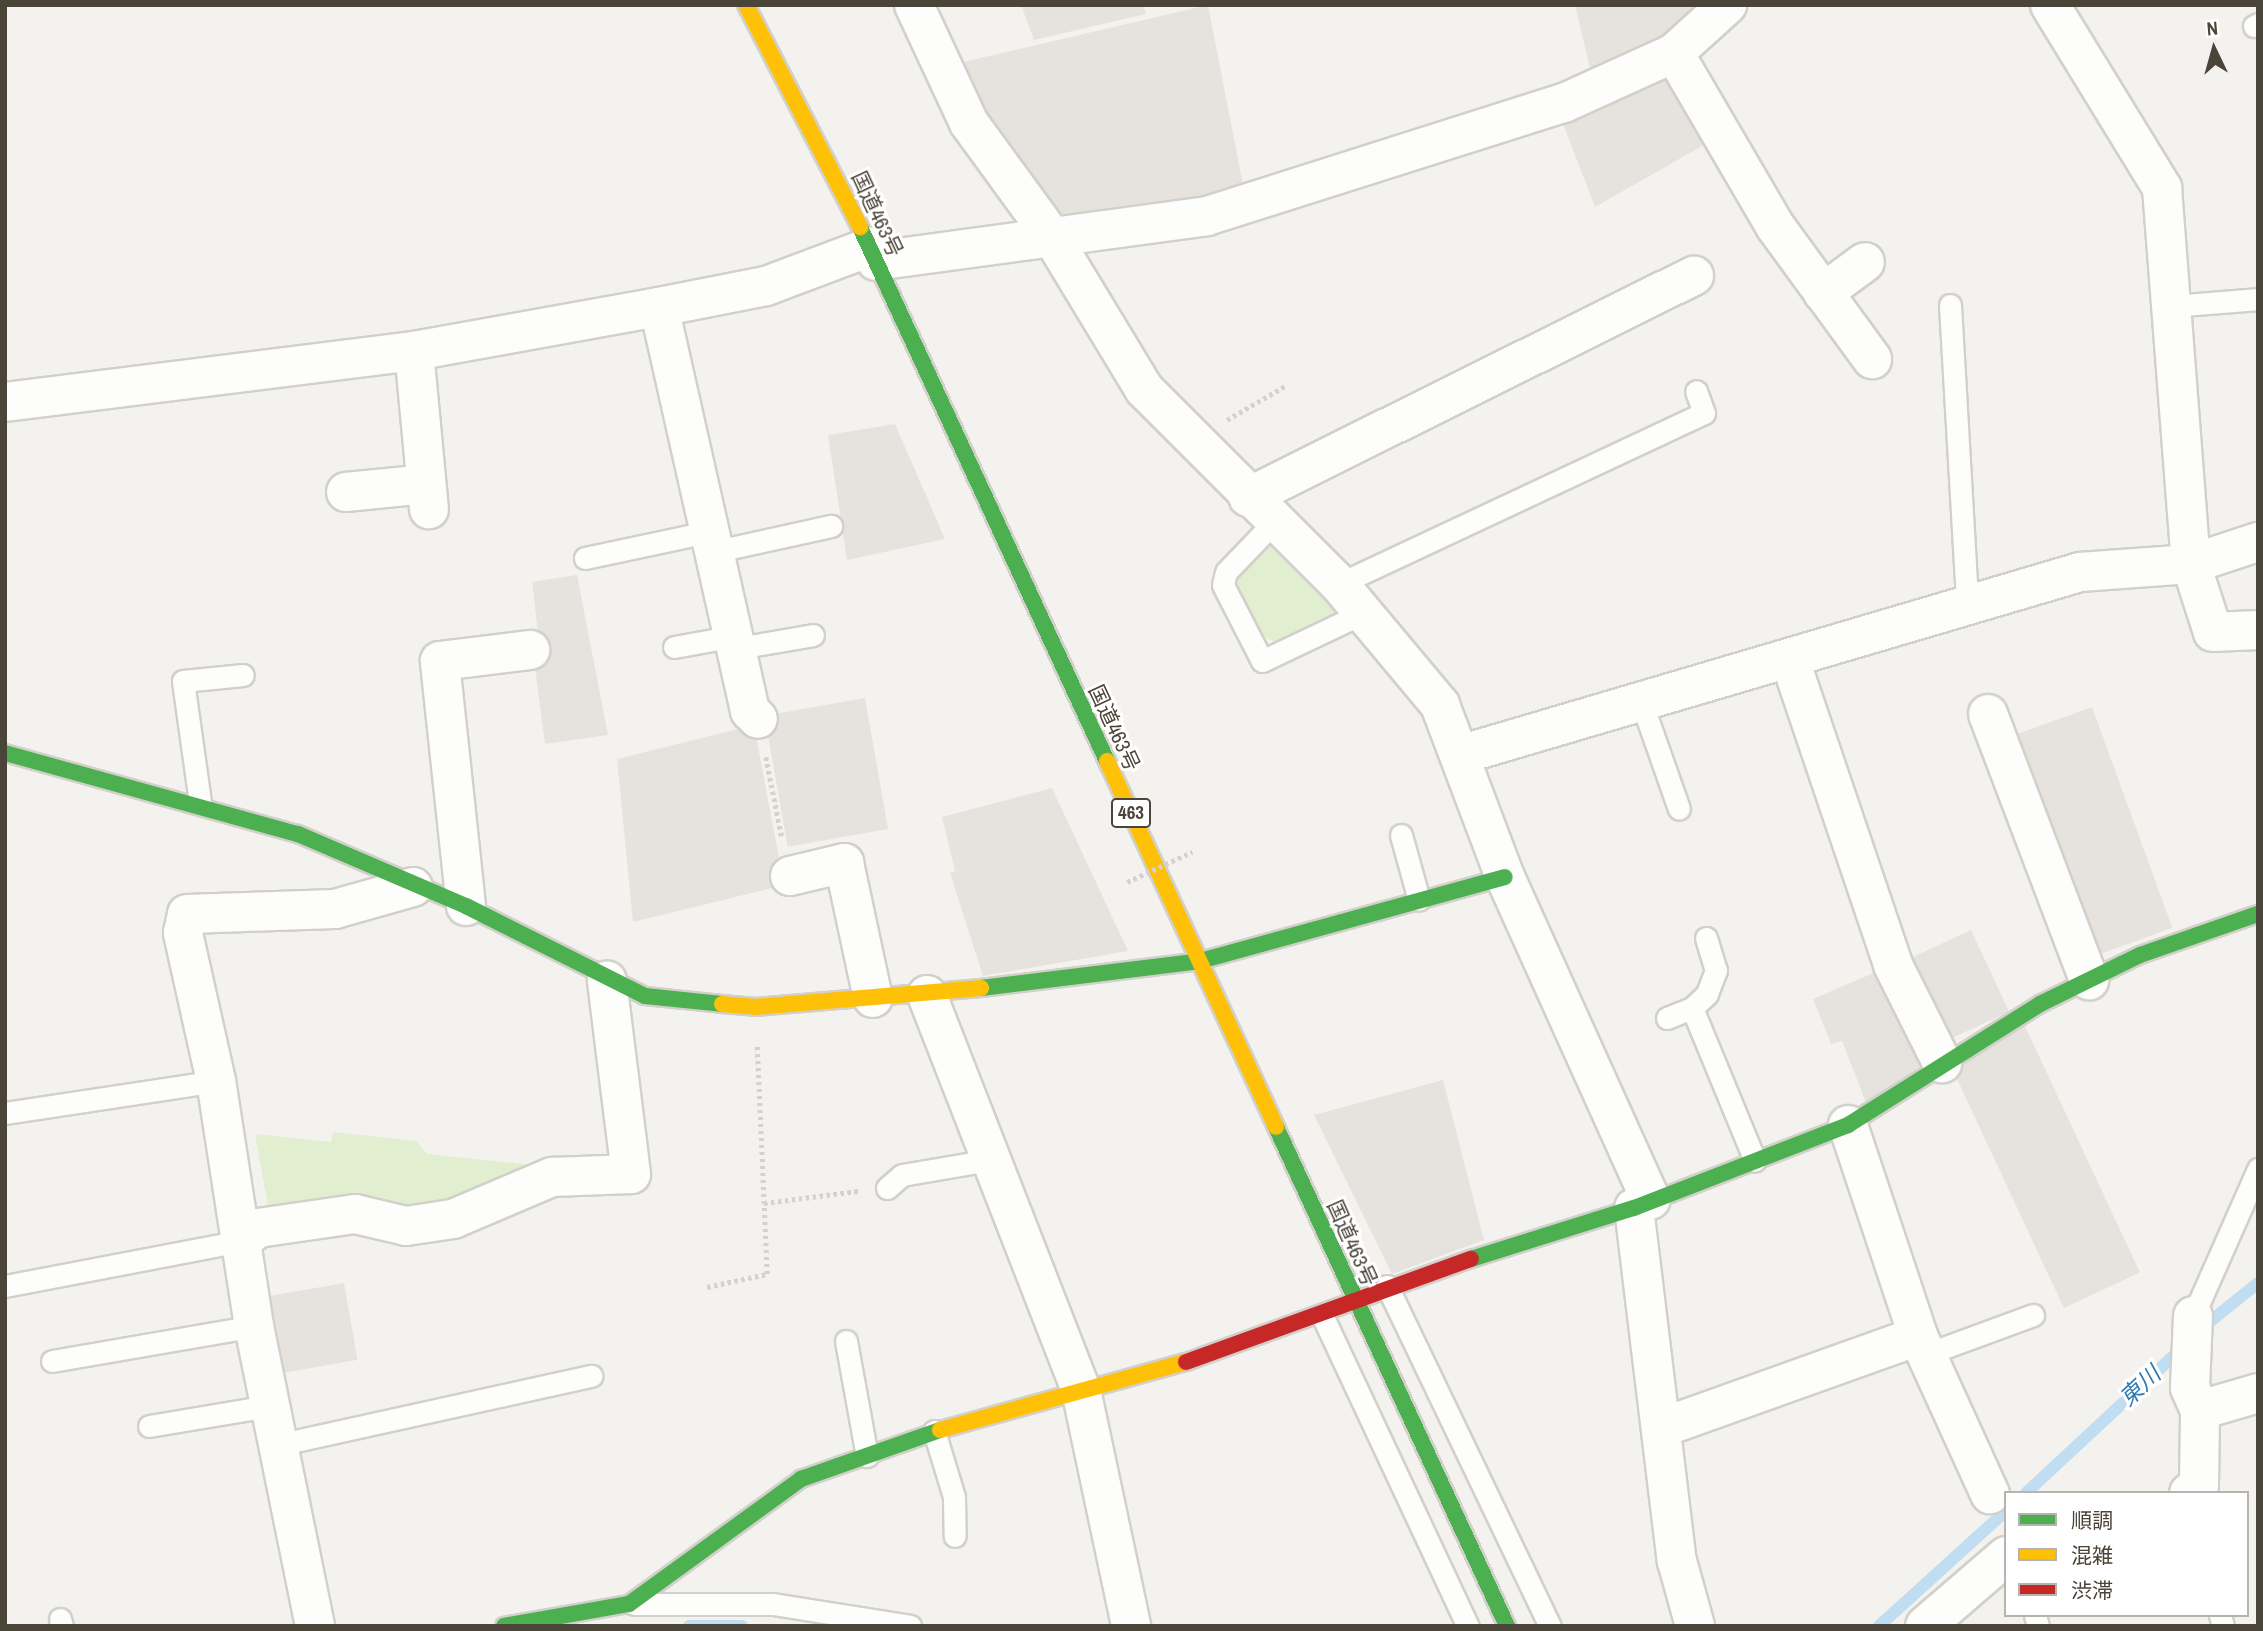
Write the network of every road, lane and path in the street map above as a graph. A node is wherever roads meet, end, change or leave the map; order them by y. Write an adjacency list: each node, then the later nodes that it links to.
1 (746, 5): 7 (main road, 国道463号 / 463)
2 (914, 5): 6 (street)
3 (1727, 5): 5 (street)
4 (2050, 5): 13 (street)
5 (1674, 53): 6 (street); 10 (street)
6 (1052, 237): 7 (street); 20 (street)
7 (873, 254): 14 (street); 54 (main road, 国道463号 / 463)
8 (1865, 262): 10 (street)
9 (1694, 276): 22 (street)
10 (1823, 293): 16 (street)
11 (2258, 299): 13 (lane)
12 (1950, 304): 29 (lane)
13 (2171, 306): 27 (street)
14 (659, 307): 15 (street); 24 (street)
15 (414, 351): 19 (street); 21 (street)
16 (1872, 359)
17 (1285, 386): 20 (path)
18 (1696, 391): 28 (lane)
19 (5, 402)
20 (1192, 439): 22 (street)
21 (346, 492)
22 (1261, 509): 28 (street); 28 (lane)
23 (831, 526): 24 (lane)
24 (714, 541): 26 (lane); 32 (street)
25 (2258, 541): 27 (street)
26 (585, 558)
27 (2191, 564): 29 (street); 30 (street)
28 (1350, 599): 41 (street)
29 (1968, 602): 35 (street)
30 (2258, 630)
31 (813, 635): 32 (lane)
32 (736, 642): 33 (lane); 39 (street)
33 (674, 647)
34 (530, 650): 51 (street)
35 (1790, 660): 37 (street); 62 (street)
36 (243, 675): 42 (lane)
37 (1641, 701): 41 (street); 43 (lane)
38 (1988, 714): 56 (street)
39 (758, 719): 46 (path)
40 (5, 753): 42 (main road)
41 (1463, 754): 47 (street)
42 (200, 802): 49 (main road)
43 (1679, 809)
44 (1401, 835): 50 (lane)
45 (1192, 852): 48 (path, bridge)
46 (790, 876): 58 (street)
47 (1505, 877): 50 (main road); 71 (street)
48 (1127, 883)
49 (412, 887): 51 (main road); 63 (street)
50 (1419, 901): 54 (main road)
51 (466, 906): 55 (main road)
52 (2258, 914): 56 (main road)
53 (1706, 938): 60 (lane)
54 (1199, 961): 57 (main road); 76 (main road, 国道463号 / 463)
55 (607, 980): 59 (main road); 72 (street)
56 (2089, 980): 62 (main road)
57 (927, 995): 58 (main road); 66 (street)
58 (873, 998): 59 (main road)
59 (755, 1007): 70 (path)
60 (1692, 1008): 61 (lane); 67 (lane)
61 (1667, 1018)
62 (1941, 1063): 65 (main road)
63 (216, 1081): 64 (lane); 72 (street)
64 (5, 1113)
65 (1848, 1125): 67 (main road); 82 (street)
66 (990, 1160): 69 (lane); 85 (street)
67 (1755, 1161): 71 (main road)
68 (2258, 1169): 79 (lane)
69 (887, 1188): 70 (path)
70 (764, 1203): 75 (path)
71 (1643, 1204): 74 (main road); 90 (street)
72 (241, 1241): 73 (lane); 80 (street)
73 (5, 1286)
74 (1387, 1286): 76 (main road); 105 (lane)
75 (707, 1287)
76 (1356, 1301): 77 (main road); 104 (main road, 国道463号 / 463)
77 (1322, 1315): 85 (main road); 103 (lane)
78 (2033, 1315): 82 (lane)
79 (2193, 1316): 87 (street)
80 (254, 1326): 83 (lane); 88 (street)
81 (846, 1341): 93 (lane)
82 (1923, 1345): 90 (street); 95 (street)
83 (52, 1361)
84 (592, 1376): 92 (lane)
85 (1081, 1391): 91 (main road); 102 (street)
86 (2258, 1393): 87 (street)
87 (2195, 1399): 94 (street)
88 (269, 1406): 89 (lane); 92 (street)
89 (149, 1426)
90 (1661, 1428): 106 (street)
91 (934, 1432): 93 (main road); 96 (lane)
92 (277, 1445): 99 (street)
93 (867, 1456): 98 (main road)
94 (2192, 1491)
95 (1990, 1494)
96 (955, 1536)
97 (2004, 1558): 107 (street)
98 (629, 1604): 100 (main road); 101 (lane)
99 (310, 1625)
100 (504, 1626)
101 (910, 1626)
102 (1131, 1626)
103 (1468, 1626)
104 (1507, 1626)
105 (1550, 1626)
106 (1695, 1626)
107 (1925, 1626)

